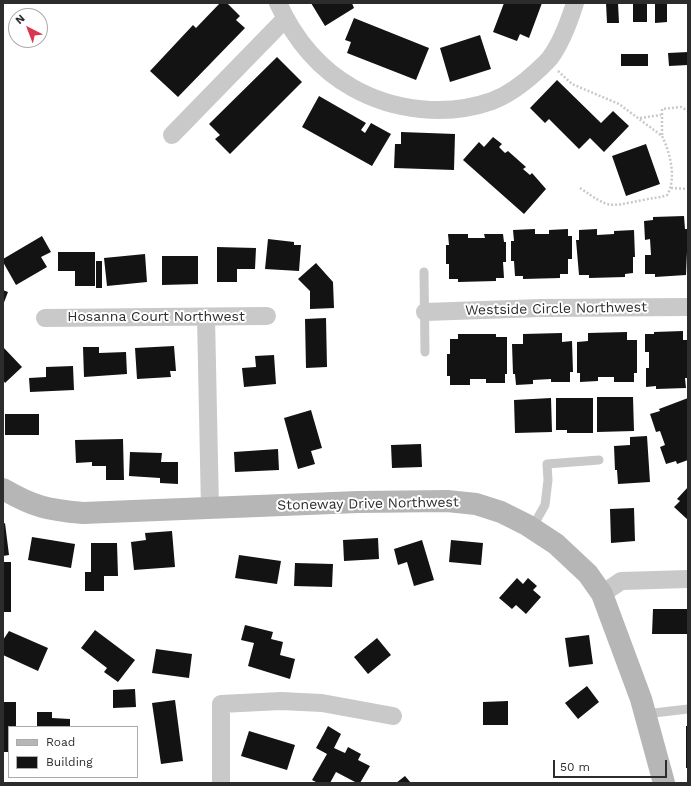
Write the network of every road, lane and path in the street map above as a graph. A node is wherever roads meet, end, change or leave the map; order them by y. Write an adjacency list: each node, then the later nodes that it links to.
1 (278, 3): 3 (street)
2 (575, 3): 4 (street)
3 (285, 19): 4 (street); 8 (street)
4 (547, 61): 7 (path)
5 (688, 111): 6 (path)
6 (661, 115): 7 (path); 9 (path)
7 (639, 118): 9 (path)
8 (172, 135)
9 (662, 136): 11 (path)
10 (580, 188): 11 (path)
11 (671, 188): 12 (path)
12 (688, 188)
13 (424, 272): 15 (lane)
14 (688, 307): 15 (street, Westside Circle Northwest)
15 (425, 312): 19 (lane)
16 (267, 316): 17 (street, Hosanna Court Northwest)
17 (206, 317): 18 (street, Hosanna Court Northwest); 22 (street)
18 (45, 318)
19 (426, 352)
20 (599, 460): 23 (lane)
21 (3, 489): 22 (street, Stoneway Drive Northwest)
22 (210, 509): 23 (street, Stoneway Drive Northwest)
23 (532, 528): 25 (street, Stoneway Drive Northwest)
24 (688, 579): 25 (street)
25 (602, 594): 27 (street, Stoneway Drive Northwest)
26 (688, 709): 27 (lane)
27 (645, 714): 30 (street, Stoneway Drive Northwest)
28 (393, 716): 29 (street)
29 (221, 783)
30 (664, 783)

